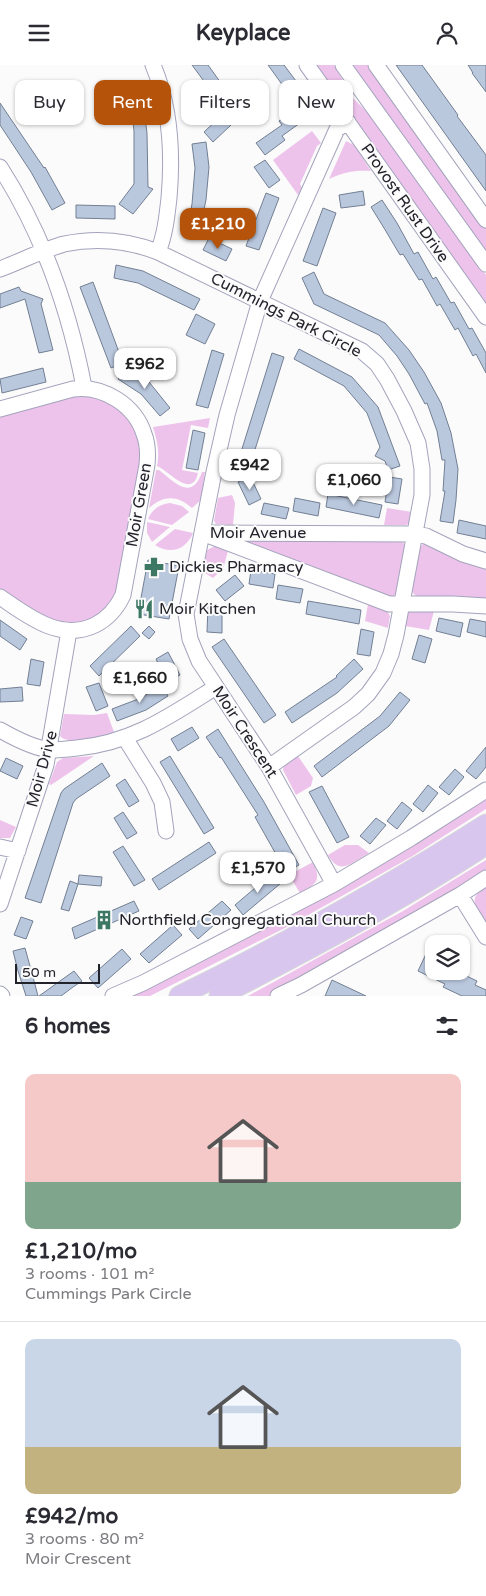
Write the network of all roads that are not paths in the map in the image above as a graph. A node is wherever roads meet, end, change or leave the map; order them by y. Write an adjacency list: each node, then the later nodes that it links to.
1 (153, 65): 11 (street)
2 (307, 65): 5 (street, Provost Rust Drive)
3 (343, 65): 12 (street, Provost Rust Drive)
4 (376, 65): 9 (street)
5 (318, 80)
6 (343, 125): 14 (street, Moir Crescent)
7 (350, 125): 15 (street, Provost Rust Drive)
8 (0, 167): 10 (street)
9 (486, 220)
10 (44, 252): 11 (street, Cummings Park Circle); 13 (street, Cummings Park Circle); 16 (street)
11 (158, 252): 14 (street, Cummings Park Circle)
12 (486, 264)
13 (0, 269)
14 (260, 301): 18 (street, Moir Crescent); 19 (street, Cummings Park Circle)
15 (486, 317)
16 (84, 387): 17 (street); 24 (street, Moir Green)
17 (0, 409)
18 (202, 533): 19 (street, Moir Avenue); 22 (street, Moir Avenue); 25 (street, Moir Crescent)
19 (416, 534): 20 (street, Moir Avenue); 22 (street, Cummings Park Circle)
20 (486, 561)
21 (0, 597): 24 (street, Moir Green)
22 (401, 605): 23 (street, Moir Avenue); 29 (street, Cummings Park Circle)
23 (486, 606)
24 (70, 631): 28 (street, Moir Drive)
25 (216, 687): 27 (street); 29 (street, Moir Crescent)
26 (0, 730): 28 (street)
27 (125, 738): 28 (street); 32 (street)
28 (49, 750): 35 (street, Moir Drive)
29 (269, 767): 37 (street, Moir Crescent)
30 (486, 790): 37 (street)
31 (486, 824): 43 (main road)
32 (166, 831)
33 (486, 845): 44 (main road)
34 (0, 847): 35 (street)
35 (18, 851): 39 (street, Moir Drive)
36 (486, 878): 38 (street)
37 (334, 884): 42 (street)
38 (460, 895): 40 (street); 41 (street)
39 (0, 904)
40 (486, 937)
41 (304, 990): 45 (street)
42 (113, 996)
43 (178, 996)
44 (218, 996)
45 (278, 996)

